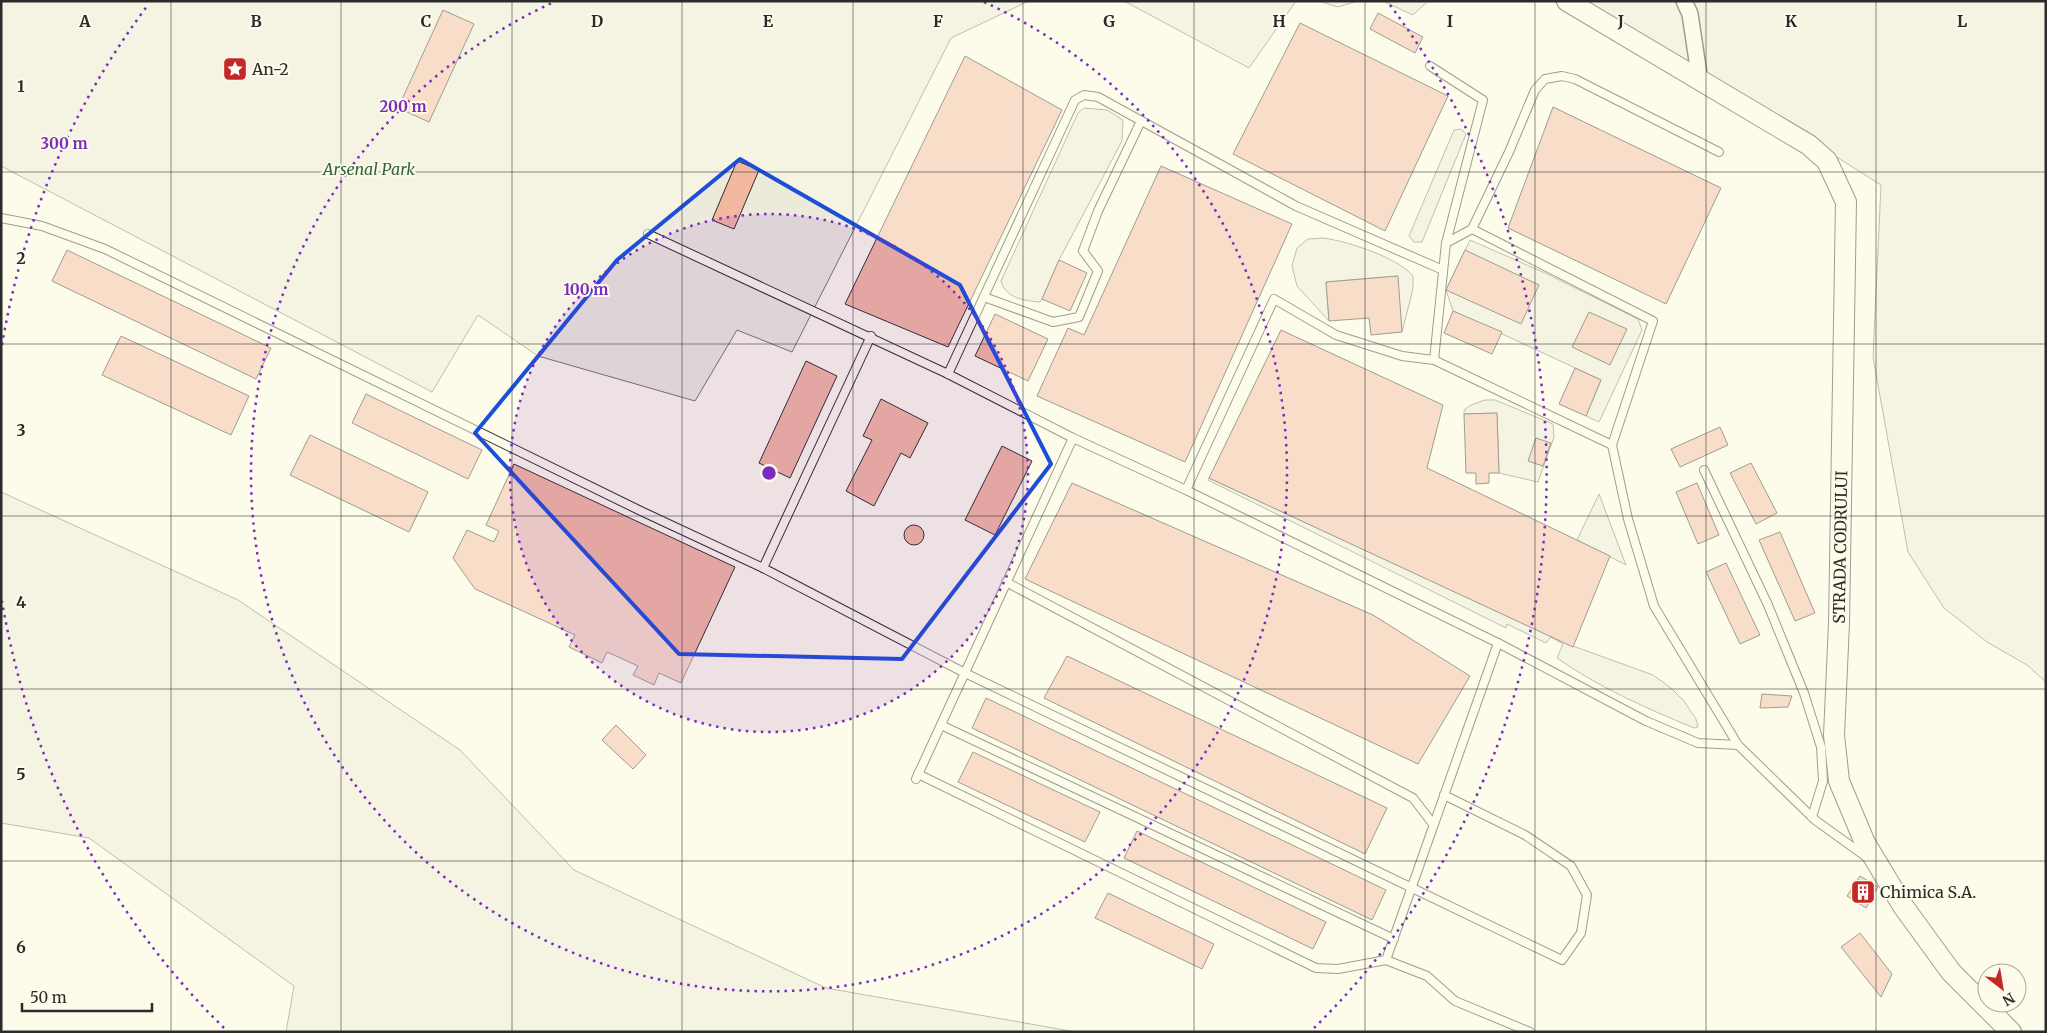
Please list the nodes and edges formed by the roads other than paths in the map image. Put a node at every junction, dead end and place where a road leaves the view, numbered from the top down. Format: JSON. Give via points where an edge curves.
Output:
{"nodes":[{"id":1,"x":1566,"y":1,"type":"edge"},
{"id":2,"x":1684,"y":1,"type":"edge"},
{"id":3,"x":1430,"y":66,"type":"dead end"},
{"id":4,"x":1700,"y":81,"type":"junction"},
{"id":5,"x":1141,"y":121,"type":"junction"},
{"id":6,"x":1719,"y":152,"type":"dead end"},
{"id":7,"x":1,"y":218,"type":"edge"},
{"id":8,"x":1472,"y":229,"type":"junction"},
{"id":9,"x":648,"y":234,"type":"dead end"},
{"id":10,"x":1446,"y":243,"type":"junction"},
{"id":11,"x":1443,"y":270,"type":"junction"},
{"id":12,"x":984,"y":297,"type":"junction"},
{"id":13,"x":872,"y":336,"type":"junction"},
{"id":14,"x":1434,"y":360,"type":"junction"},
{"id":15,"x":948,"y":374,"type":"junction"},
{"id":16,"x":1072,"y":438,"type":"junction"},
{"id":17,"x":1612,"y":445,"type":"junction"},
{"id":18,"x":1704,"y":470,"type":"dead end"},
{"id":19,"x":1186,"y":490,"type":"junction"},
{"id":20,"x":763,"y":568,"type":"junction"},
{"id":21,"x":1006,"y":582,"type":"junction"},
{"id":22,"x":1498,"y":643,"type":"junction"},
{"id":23,"x":965,"y":673,"type":"junction"},
{"id":24,"x":941,"y":724,"type":"junction"},
{"id":25,"x":1738,"y":745,"type":"junction"},
{"id":26,"x":1444,"y":795,"type":"junction"},
{"id":27,"x":1812,"y":817,"type":"junction"},
{"id":28,"x":1434,"y":824,"type":"junction"},
{"id":29,"x":1879,"y":866,"type":"junction"},
{"id":30,"x":1411,"y":888,"type":"junction"},
{"id":31,"x":1394,"y":939,"type":"junction"},
{"id":32,"x":1386,"y":960,"type":"junction"},
{"id":33,"x":1530,"y":1032,"type":"edge"},
{"id":34,"x":2011,"y":1032,"type":"edge"}],
"edges":[{"from":1,"to":4,"type":"street","name":"STRADA CODRULUI"},
{"from":2,"to":4,"type":"street","via":[[1690,14]]},
{"from":3,"to":10,"type":"lane","via":[[1483,100]]},
{"from":4,"to":29,"type":"street","name":"STRADA CODRULUI","via":[[1809,145],[1827,161],[1846,202],[1834,735],[1839,782],[1865,843]]},
{"from":5,"to":11,"type":"lane","via":[[1296,206]]},
{"from":5,"to":12,"type":"lane","via":[[1098,97],[1084,95],[1075,100]]},
{"from":5,"to":12,"type":"lane","via":[[1098,211],[1083,251],[1098,271],[1079,317],[1053,322]]},
{"from":6,"to":8,"type":"lane","via":[[1574,78],[1545,78],[1535,90]]},
{"from":7,"to":20,"type":"lane","via":[[42,226],[105,249]]},
{"from":8,"to":10,"type":"lane"},
{"from":8,"to":17,"type":"lane","via":[[1653,321]]},
{"from":9,"to":13,"type":"lane"},
{"from":10,"to":11,"type":"lane"},
{"from":11,"to":14,"type":"lane"},
{"from":12,"to":15,"type":"lane"},
{"from":13,"to":15,"type":"lane"},
{"from":13,"to":20,"type":"lane"},
{"from":14,"to":17,"type":"lane"},
{"from":14,"to":19,"type":"lane","via":[[1402,356],[1336,335],[1274,299]]},
{"from":15,"to":16,"type":"lane"},
{"from":16,"to":19,"type":"lane"},
{"from":16,"to":21,"type":"lane"},
{"from":17,"to":25,"type":"lane","via":[[1628,519],[1654,606]]},
{"from":18,"to":27,"type":"lane","via":[[1804,693],[1818,738],[1823,781]]},
{"from":19,"to":22,"type":"lane"},
{"from":20,"to":23,"type":"lane"},
{"from":21,"to":23,"type":"lane"},
{"from":21,"to":28,"type":"lane","via":[[1413,798]]},
{"from":22,"to":25,"type":"lane","via":[[1646,721],[1698,743]]},
{"from":22,"to":26,"type":"lane"},
{"from":23,"to":24,"type":"lane"},
{"from":23,"to":30,"type":"lane"},
{"from":24,"to":31,"type":"lane"},
{"from":24,"to":32,"type":"lane","via":[[917,777],[1316,968],[1338,969]]},
{"from":25,"to":27,"type":"lane"},
{"from":26,"to":28,"type":"lane"},
{"from":26,"to":30,"type":"lane","via":[[1525,835],[1571,866],[1587,895],[1581,933],[1562,960]]},
{"from":27,"to":29,"type":"lane"},
{"from":28,"to":30,"type":"lane"},
{"from":29,"to":34,"type":"street","name":"STRADA CODRULUI","via":[[1903,906],[1951,972]]},
{"from":30,"to":31,"type":"lane"},
{"from":31,"to":32,"type":"lane"},
{"from":32,"to":33,"type":"lane","via":[[1427,976],[1455,1001]]}]}
